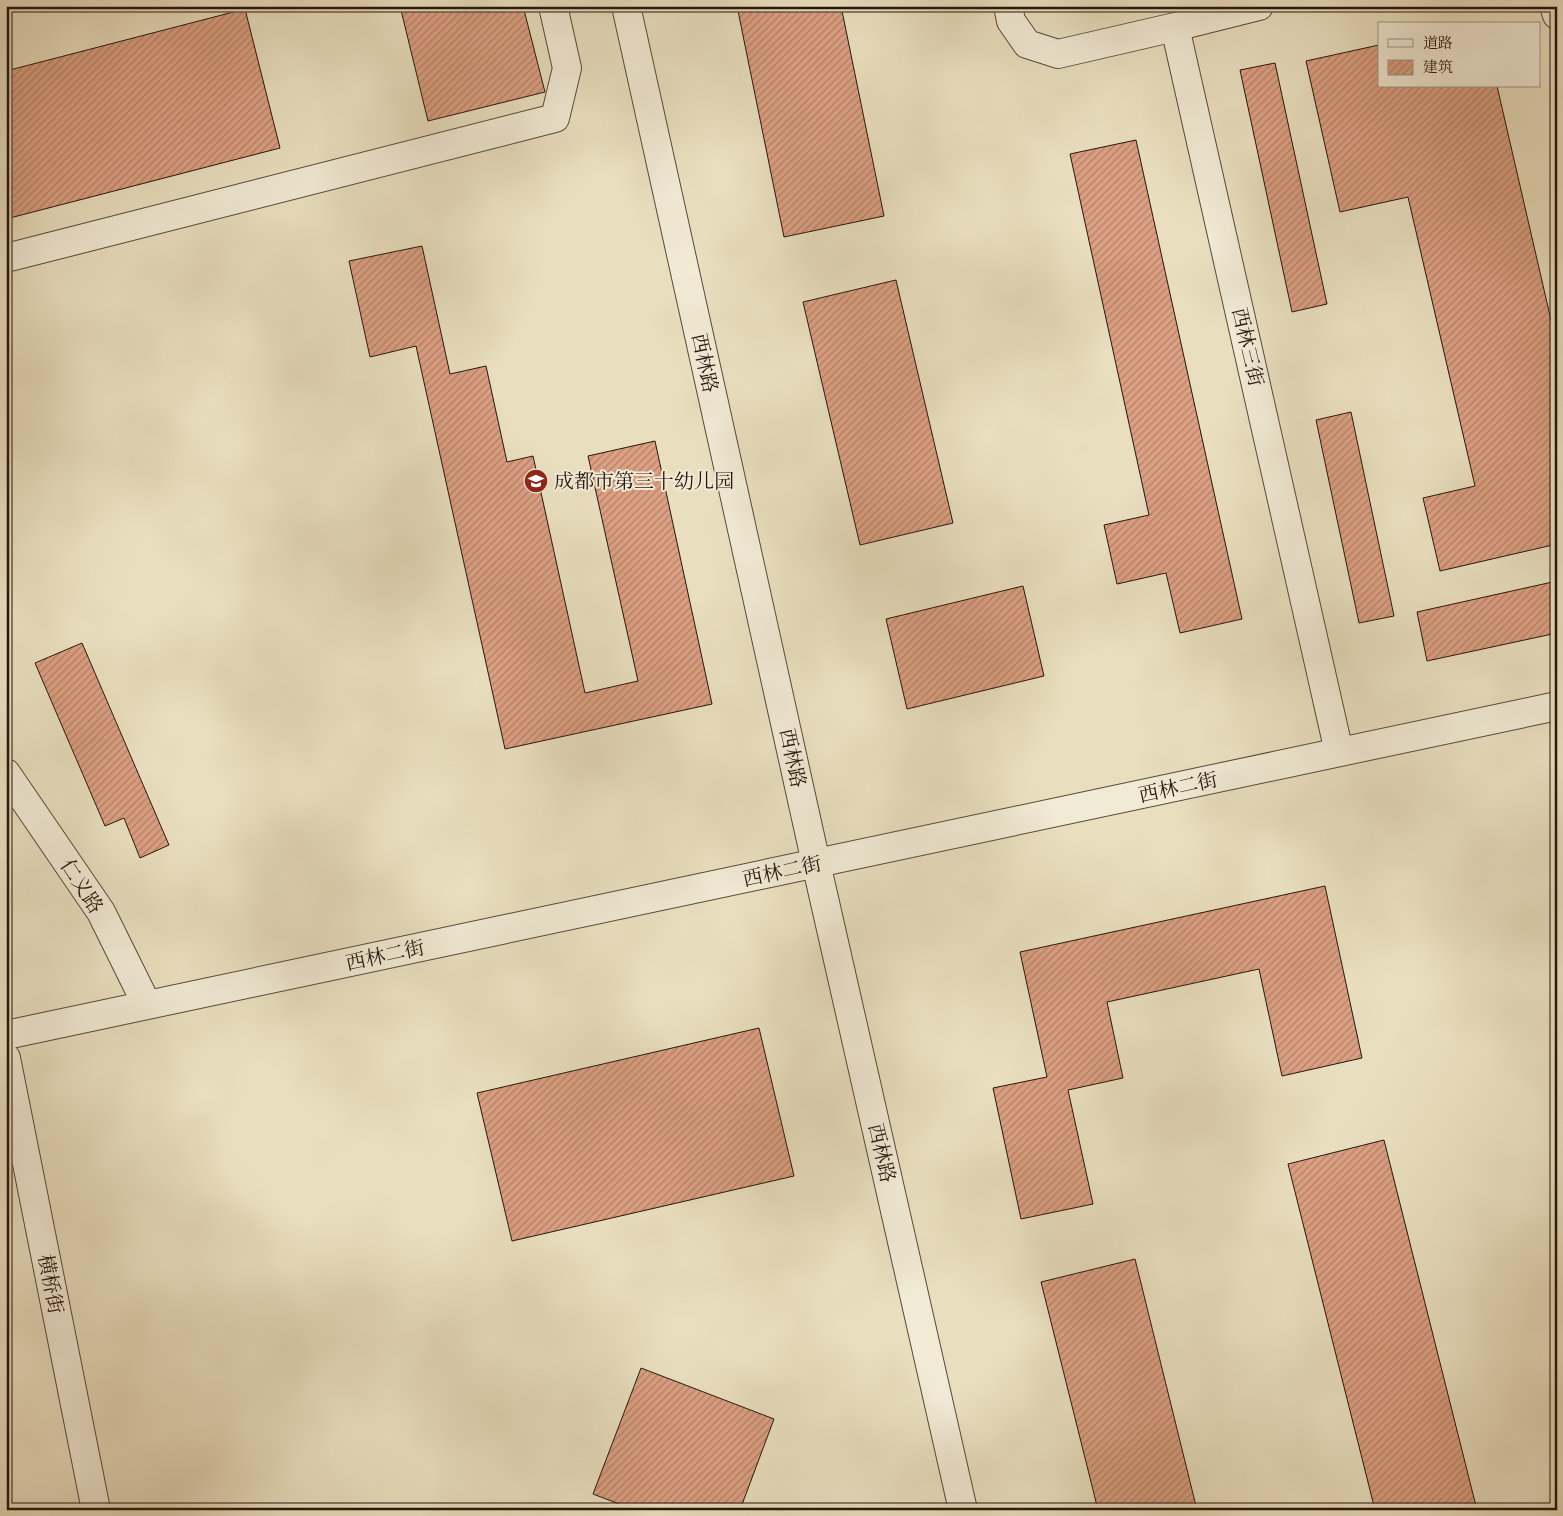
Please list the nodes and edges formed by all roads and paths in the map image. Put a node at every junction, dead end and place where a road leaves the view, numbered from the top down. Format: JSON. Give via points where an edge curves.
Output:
{"nodes":[{"id":1,"x":553,"y":6,"type":"edge"},
{"id":2,"x":626,"y":6,"type":"edge"},
{"id":3,"x":1008,"y":6,"type":"edge"},
{"id":4,"x":1259,"y":6,"type":"edge"},
{"id":5,"x":1554,"y":6,"type":"edge"},
{"id":6,"x":1557,"y":15,"type":"edge"},
{"id":7,"x":1175,"y":27,"type":"junction"},
{"id":8,"x":6,"y":258,"type":"edge"},
{"id":9,"x":1557,"y":706,"type":"edge"},
{"id":10,"x":1339,"y":752,"type":"junction"},
{"id":11,"x":6,"y":773,"type":"edge"},
{"id":12,"x":816,"y":863,"type":"junction"},
{"id":13,"x":147,"y":1005,"type":"junction"},
{"id":14,"x":6,"y":1035,"type":"edge"},
{"id":15,"x":6,"y":1058,"type":"edge"},
{"id":16,"x":96,"y":1510,"type":"edge"},
{"id":17,"x":963,"y":1510,"type":"edge"}],
"edges":[{"from":1,"to":8,"type":"street","via":[[567,68],[554,118]]},
{"from":2,"to":12,"type":"street","name":"西林路"},
{"from":3,"to":7,"type":"street","via":[[1011,22],[1027,44],[1058,54]]},
{"from":4,"to":7,"type":"street"},
{"from":5,"to":6,"type":"street"},
{"from":7,"to":10,"type":"street","name":"西林三街"},
{"from":9,"to":10,"type":"street","name":"西林二街"},
{"from":10,"to":12,"type":"street","name":"西林二街"},
{"from":11,"to":13,"type":"street","name":"仁义路","via":[[101,912]]},
{"from":12,"to":13,"type":"street","name":"西林二街"},
{"from":12,"to":17,"type":"street","name":"西林路"},
{"from":13,"to":14,"type":"street","name":"西林二街"},
{"from":15,"to":16,"type":"street","name":"横桥街"}]}
